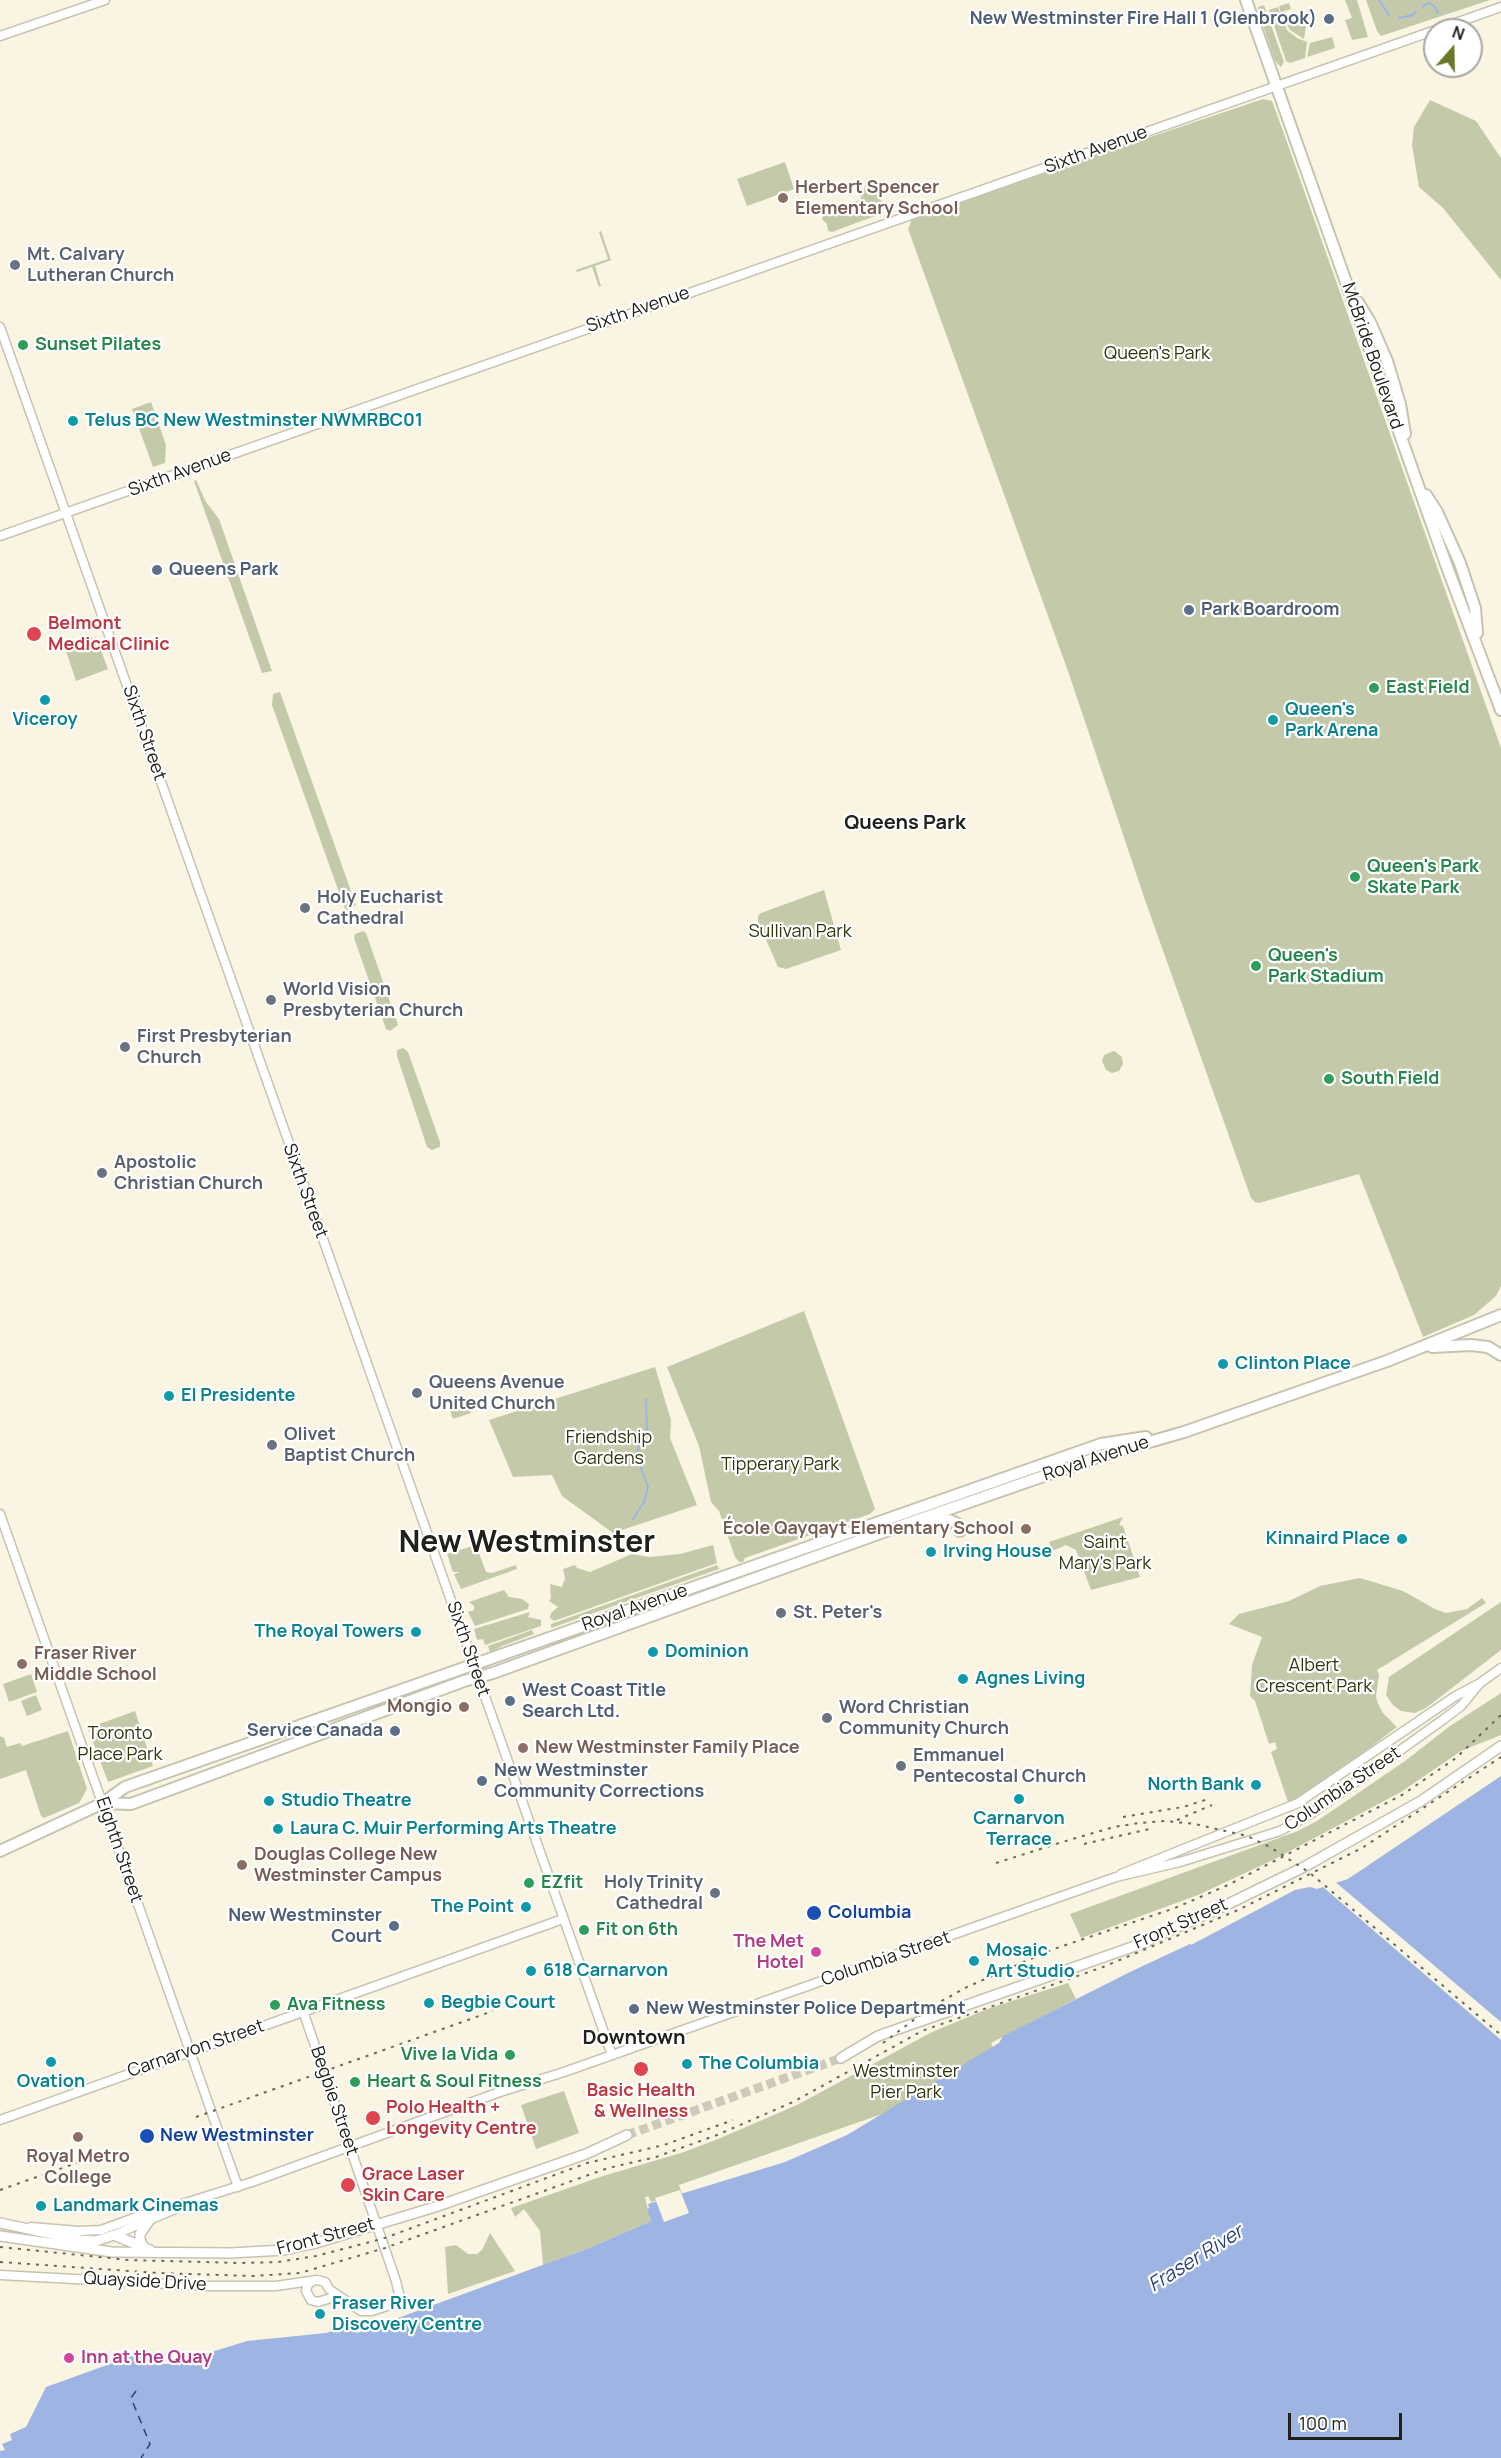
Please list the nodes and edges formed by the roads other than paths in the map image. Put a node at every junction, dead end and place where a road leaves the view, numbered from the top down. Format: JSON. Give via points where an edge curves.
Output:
{"nodes":[{"id":1,"x":105,"y":0,"type":"edge"},
{"id":2,"x":1246,"y":0,"type":"edge"},
{"id":3,"x":1501,"y":7,"type":"edge"},
{"id":4,"x":0,"y":36,"type":"edge"},
{"id":5,"x":1276,"y":87,"type":"junction"},
{"id":6,"x":0,"y":327,"type":"edge"},
{"id":7,"x":66,"y":513,"type":"junction"},
{"id":8,"x":0,"y":536,"type":"edge"},
{"id":9,"x":1501,"y":710,"type":"edge"},
{"id":10,"x":1501,"y":1315,"type":"edge"},
{"id":11,"x":1422,"y":1348,"type":"junction"},
{"id":12,"x":1501,"y":1355,"type":"edge"},
{"id":13,"x":1173,"y":1434,"type":"junction"},
{"id":14,"x":0,"y":1514,"type":"edge"},
{"id":15,"x":889,"y":1530,"type":"junction"},
{"id":16,"x":960,"y":1531,"type":"dead end"},
{"id":17,"x":473,"y":1665,"type":"junction"},
{"id":18,"x":1501,"y":1668,"type":"edge"},
{"id":19,"x":477,"y":1677,"type":"junction"},
{"id":20,"x":1480,"y":1683,"type":"junction"},
{"id":21,"x":1501,"y":1746,"type":"edge"},
{"id":22,"x":103,"y":1803,"type":"junction"},
{"id":23,"x":1260,"y":1819,"type":"junction"},
{"id":24,"x":1249,"y":1842,"type":"junction"},
{"id":25,"x":0,"y":1851,"type":"edge"},
{"id":26,"x":1116,"y":1877,"type":"junction"},
{"id":27,"x":563,"y":1919,"type":"junction"},
{"id":28,"x":303,"y":2011,"type":"junction"},
{"id":29,"x":190,"y":2052,"type":"junction"},
{"id":30,"x":612,"y":2055,"type":"junction"},
{"id":31,"x":841,"y":2058,"type":"tunnel mouth"},
{"id":32,"x":0,"y":2120,"type":"edge"},
{"id":33,"x":627,"y":2135,"type":"tunnel mouth"},
{"id":34,"x":350,"y":2147,"type":"junction"},
{"id":35,"x":238,"y":2187,"type":"junction"},
{"id":36,"x":179,"y":2205,"type":"junction"},
{"id":37,"x":151,"y":2218,"type":"junction"},
{"id":38,"x":0,"y":2223,"type":"edge"},
{"id":39,"x":377,"y":2224,"type":"junction"},
{"id":40,"x":24,"y":2227,"type":"junction"},
{"id":41,"x":114,"y":2235,"type":"junction"},
{"id":42,"x":0,"y":2236,"type":"edge"},
{"id":43,"x":65,"y":2238,"type":"junction"},
{"id":44,"x":46,"y":2241,"type":"junction"},
{"id":45,"x":144,"y":2248,"type":"junction"},
{"id":46,"x":164,"y":2253,"type":"junction"},
{"id":47,"x":0,"y":2275,"type":"edge"},
{"id":48,"x":314,"y":2280,"type":"junction"},
{"id":49,"x":290,"y":2285,"type":"junction"},
{"id":50,"x":329,"y":2289,"type":"junction"},
{"id":51,"x":306,"y":2290,"type":"junction"},
{"id":52,"x":342,"y":2298,"type":"junction"},
{"id":53,"x":325,"y":2299,"type":"junction"}],
"edges":[{"from":1,"to":4,"type":"street"},
{"from":2,"to":5,"type":"main road","name":"McBride Boulevard"},
{"from":3,"to":5,"type":"street","name":"Sixth Avenue"},
{"from":5,"to":7,"type":"street","name":"Sixth Avenue"},
{"from":5,"to":9,"type":"main road","name":"McBride Boulevard","via":[[1417,482],[1437,512],[1460,563],[1475,608],[1478,646]]},
{"from":6,"to":7,"type":"street","name":"Sixth Street"},
{"from":7,"to":8,"type":"street","name":"Sixth Avenue"},
{"from":7,"to":17,"type":"street","name":"Sixth Street"},
{"from":10,"to":11,"type":"main road","name":"Royal Avenue"},
{"from":11,"to":12,"type":"main road","via":[[1471,1345],[1488,1347]]},
{"from":11,"to":13,"type":"main road","name":"Royal Avenue"},
{"from":13,"to":15,"type":"main road","name":"Royal Avenue"},
{"from":13,"to":17,"type":"main road","name":"Royal Avenue","via":[[1101,1444]]},
{"from":14,"to":22,"type":"street","name":"Eighth Street"},
{"from":15,"to":16,"type":"main road","via":[[903,1531],[949,1520]]},
{"from":15,"to":19,"type":"main road","name":"Royal Avenue"},
{"from":17,"to":19,"type":"street","name":"Sixth Street"},
{"from":17,"to":22,"type":"main road","name":"Royal Avenue","via":[[125,1787]]},
{"from":18,"to":20,"type":"street","name":"Columbia Street"},
{"from":19,"to":22,"type":"main road","name":"Royal Avenue","via":[[131,1804]]},
{"from":19,"to":27,"type":"street","name":"Sixth Street"},
{"from":20,"to":23,"type":"street","name":"Columbia Street","via":[[1307,1798]]},
{"from":20,"to":24,"type":"street","name":"Columbia Street","via":[[1461,1706],[1315,1811],[1289,1827]]},
{"from":21,"to":31,"type":"main road","name":"Front Street","via":[[1421,1801],[1304,1867],[1222,1906],[1138,1945],[878,2036]]},
{"from":22,"to":25,"type":"main road","name":"Royal Avenue"},
{"from":22,"to":29,"type":"street","name":"Eighth Street"},
{"from":23,"to":24,"type":"street","via":[[1264,1831]]},
{"from":23,"to":26,"type":"street","name":"Columbia Street"},
{"from":24,"to":26,"type":"street","name":"Columbia Street"},
{"from":26,"to":30,"type":"street","name":"Columbia Street"},
{"from":27,"to":28,"type":"street","name":"Carnarvon Street"},
{"from":27,"to":30,"type":"street","name":"Sixth Street"},
{"from":28,"to":29,"type":"street","name":"Carnarvon Street"},
{"from":28,"to":34,"type":"street","name":"Begbie Street"},
{"from":29,"to":32,"type":"street","name":"Carnarvon Street"},
{"from":29,"to":35,"type":"street","name":"Eighth Street"},
{"from":30,"to":34,"type":"street","name":"Columbia Street"},
{"from":33,"to":39,"type":"main road","name":"Front Street","via":[[586,2154]]},
{"from":34,"to":35,"type":"street","name":"Columbia Street"},
{"from":34,"to":39,"type":"street","name":"Begbie Street"},
{"from":35,"to":36,"type":"street","name":"Columbia Street"},
{"from":36,"to":37,"type":"street","name":"Columbia Street"},
{"from":36,"to":40,"type":"street","name":"Columbia Street","via":[[100,2230]]},
{"from":37,"to":41,"type":"street","name":"Columbia Street"},
{"from":37,"to":45,"type":"main road","via":[[140,2234]]},
{"from":38,"to":40,"type":"main road","name":"Columbia Street"},
{"from":39,"to":46,"type":"main road","name":"Front Street","via":[[284,2250]]},
{"from":39,"to":52,"type":"street","via":[[398,2299],[393,2305],[369,2312]]},
{"from":40,"to":43,"type":"main road","name":"Columbia Street"},
{"from":41,"to":43,"type":"main road","name":"Columbia Street","via":[[96,2241]]},
{"from":41,"to":45,"type":"main road"},
{"from":42,"to":44,"type":"main road"},
{"from":43,"to":44,"type":"main road"},
{"from":44,"to":46,"type":"main road","name":"Front Street","via":[[112,2252]]},
{"from":45,"to":46,"type":"main road"},
{"from":47,"to":49,"type":"street","name":"Quayside Drive","via":[[204,2286]]},
{"from":48,"to":49,"type":"street","name":"Quayside Drive"},
{"from":48,"to":50,"type":"street","via":[[322,2281]]},
{"from":48,"to":51,"type":"street"},
{"from":49,"to":51,"type":"street","name":"Quayside Drive"},
{"from":50,"to":52,"type":"street"},
{"from":50,"to":53,"type":"street"},
{"from":51,"to":53,"type":"street","via":[[315,2302]]},
{"from":52,"to":53,"type":"street"}]}
